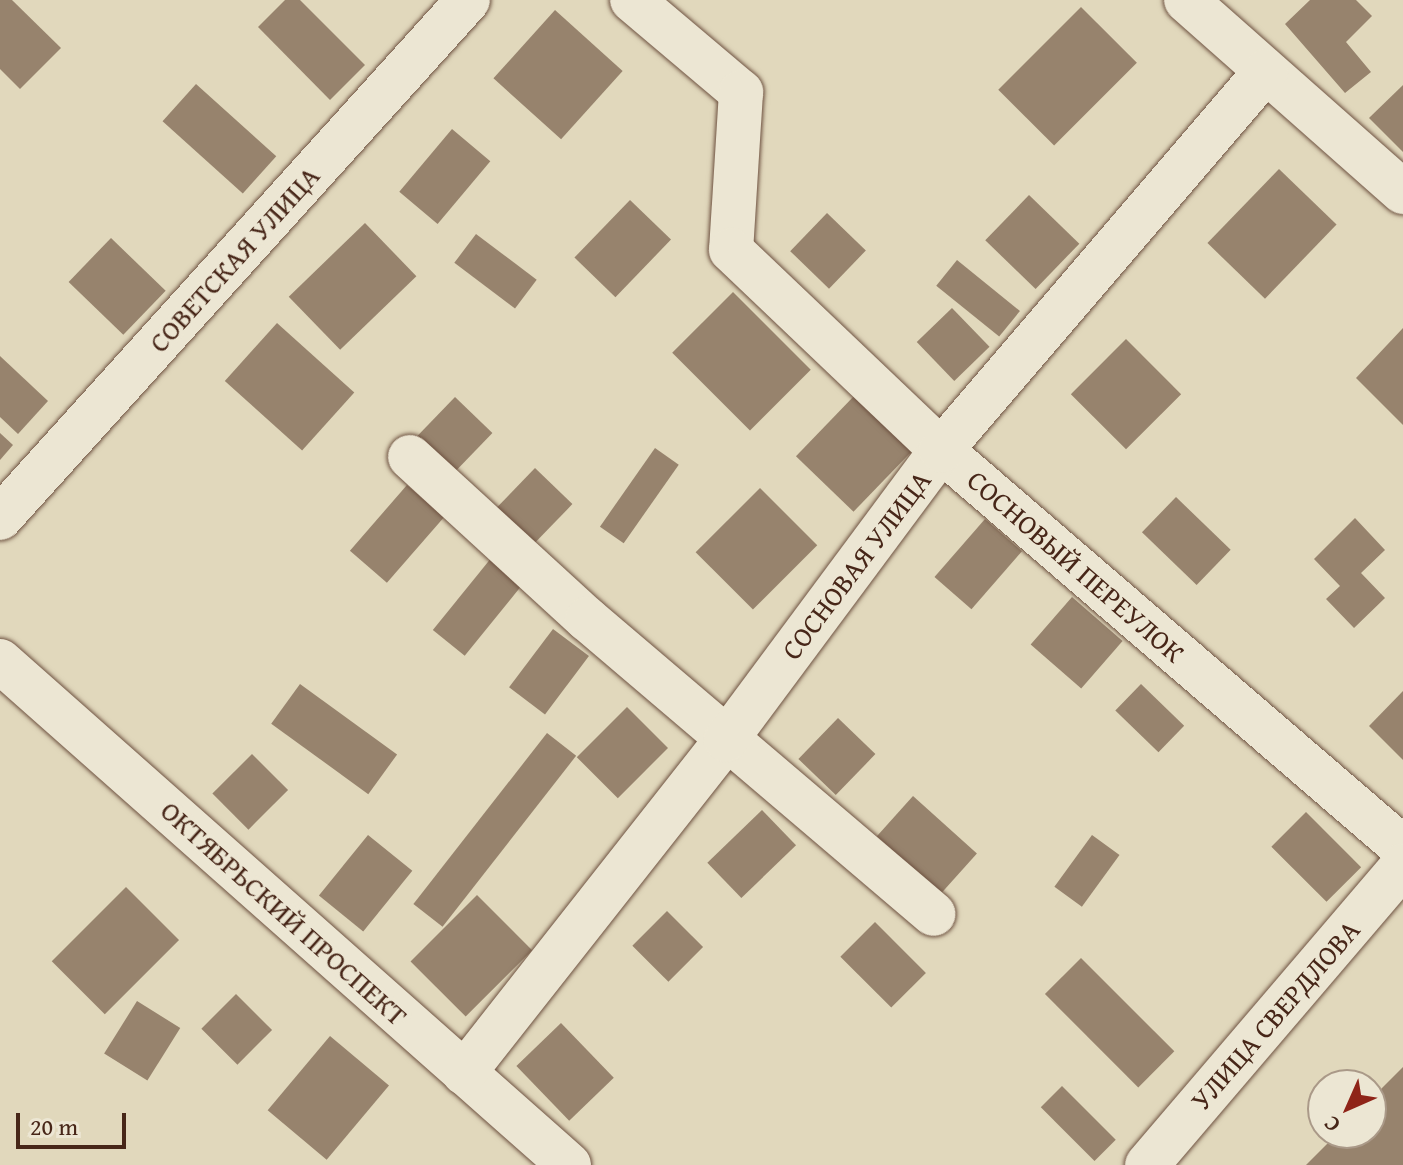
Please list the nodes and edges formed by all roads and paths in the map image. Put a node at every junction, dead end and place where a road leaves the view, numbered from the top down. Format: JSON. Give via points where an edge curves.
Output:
{"nodes":[{"id":1,"x":468,"y":0,"type":"edge"},
{"id":2,"x":632,"y":0,"type":"edge"},
{"id":3,"x":1186,"y":0,"type":"edge"},
{"id":4,"x":1266,"y":71,"type":"junction"},
{"id":5,"x":1403,"y":192,"type":"edge"},
{"id":6,"x":941,"y":450,"type":"junction"},
{"id":7,"x":410,"y":457,"type":"dead end"},
{"id":8,"x":0,"y":518,"type":"edge"},
{"id":9,"x":0,"y":661,"type":"edge"},
{"id":10,"x":726,"y":740,"type":"junction"},
{"id":11,"x":1403,"y":848,"type":"edge"},
{"id":12,"x":1403,"y":865,"type":"edge"},
{"id":13,"x":934,"y":914,"type":"dead end"},
{"id":14,"x":464,"y":1073,"type":"junction"},
{"id":15,"x":569,"y":1165,"type":"edge"},
{"id":16,"x":1147,"y":1165,"type":"edge"}],
"edges":[{"from":1,"to":8,"type":"street","name":"СОВЕТСКАЯ УЛИЦА"},
{"from":2,"to":6,"type":"street","name":"СОСНОВЫЙ ПЕРЕУЛОК","via":[[741,92],[731,250]]},
{"from":3,"to":4,"type":"street"},
{"from":4,"to":5,"type":"street"},
{"from":4,"to":6,"type":"street","name":"СОСНОВАЯ УЛИЦА"},
{"from":6,"to":10,"type":"street","name":"СОСНОВАЯ УЛИЦА"},
{"from":6,"to":11,"type":"street","name":"СОСНОВЫЙ ПЕРЕУЛОК"},
{"from":7,"to":10,"type":"street"},
{"from":9,"to":14,"type":"street","name":"ОКТЯБРЬСКИЙ ПРОСПЕКТ"},
{"from":10,"to":13,"type":"street"},
{"from":10,"to":14,"type":"street","name":"СОСНОВАЯ УЛИЦА"},
{"from":12,"to":16,"type":"street","name":"УЛИЦА СВЕРДЛОВА"},
{"from":14,"to":15,"type":"street","name":"ОКТЯБРЬСКИЙ ПРОСПЕКТ"}]}
